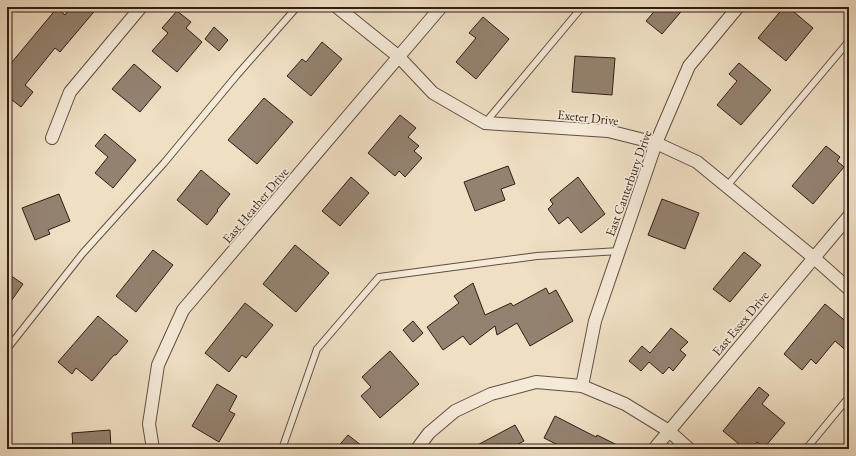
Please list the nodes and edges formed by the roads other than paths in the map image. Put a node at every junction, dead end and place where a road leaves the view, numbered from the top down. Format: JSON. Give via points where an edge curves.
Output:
{"nodes":[{"id":1,"x":141,"y":7,"type":"edge"},
{"id":2,"x":297,"y":7,"type":"edge"},
{"id":3,"x":337,"y":7,"type":"edge"},
{"id":4,"x":441,"y":7,"type":"edge"},
{"id":5,"x":582,"y":7,"type":"edge"},
{"id":6,"x":738,"y":7,"type":"edge"},
{"id":7,"x":849,"y":41,"type":"edge"},
{"id":8,"x":399,"y":57,"type":"junction"},
{"id":9,"x":485,"y":123,"type":"junction"},
{"id":10,"x":52,"y":138,"type":"dead end"},
{"id":11,"x":656,"y":142,"type":"junction"},
{"id":12,"x":727,"y":186,"type":"junction"},
{"id":13,"x":849,"y":216,"type":"edge"},
{"id":14,"x":619,"y":250,"type":"junction"},
{"id":15,"x":813,"y":257,"type":"junction"},
{"id":16,"x":849,"y":289,"type":"edge"},
{"id":17,"x":7,"y":349,"type":"edge"},
{"id":18,"x":582,"y":386,"type":"junction"},
{"id":19,"x":849,"y":397,"type":"edge"},
{"id":20,"x":669,"y":431,"type":"junction"},
{"id":21,"x":153,"y":449,"type":"edge"},
{"id":22,"x":282,"y":449,"type":"edge"},
{"id":23,"x":417,"y":449,"type":"edge"},
{"id":24,"x":654,"y":449,"type":"edge"},
{"id":25,"x":689,"y":449,"type":"edge"},
{"id":26,"x":806,"y":449,"type":"edge"}],
"edges":[{"from":1,"to":10,"type":"street","via":[[70,92]]},
{"from":2,"to":17,"type":"lane","via":[[84,254]]},
{"from":3,"to":8,"type":"street","name":"Exeter Drive"},
{"from":4,"to":8,"type":"street","name":"East Heather Drive"},
{"from":5,"to":9,"type":"lane"},
{"from":6,"to":11,"type":"street","name":"East Canterbury Drive","via":[[689,66]]},
{"from":7,"to":12,"type":"lane"},
{"from":8,"to":9,"type":"street","name":"Exeter Drive","via":[[433,93]]},
{"from":8,"to":21,"type":"street","name":"East Heather Drive","via":[[183,310],[158,365],[150,424]]},
{"from":9,"to":11,"type":"street","name":"Exeter Drive","via":[[608,131]]},
{"from":11,"to":12,"type":"street","name":"Exeter Drive","via":[[697,162]]},
{"from":11,"to":14,"type":"street","name":"East Canterbury Drive"},
{"from":12,"to":15,"type":"street","name":"Exeter Drive"},
{"from":13,"to":15,"type":"street","name":"East Essex Drive"},
{"from":14,"to":18,"type":"street","name":"East Canterbury Drive","via":[[595,321]]},
{"from":14,"to":22,"type":"lane","via":[[537,256],[379,277],[316,349]]},
{"from":15,"to":16,"type":"street","name":"Exeter Drive"},
{"from":15,"to":20,"type":"street","name":"East Essex Drive"},
{"from":18,"to":20,"type":"street","via":[[625,404]]},
{"from":18,"to":23,"type":"street","via":[[536,382],[492,394],[454,411],[429,433]]},
{"from":19,"to":26,"type":"lane"},
{"from":20,"to":24,"type":"street","name":"East Essex Drive"},
{"from":20,"to":25,"type":"street"}]}
